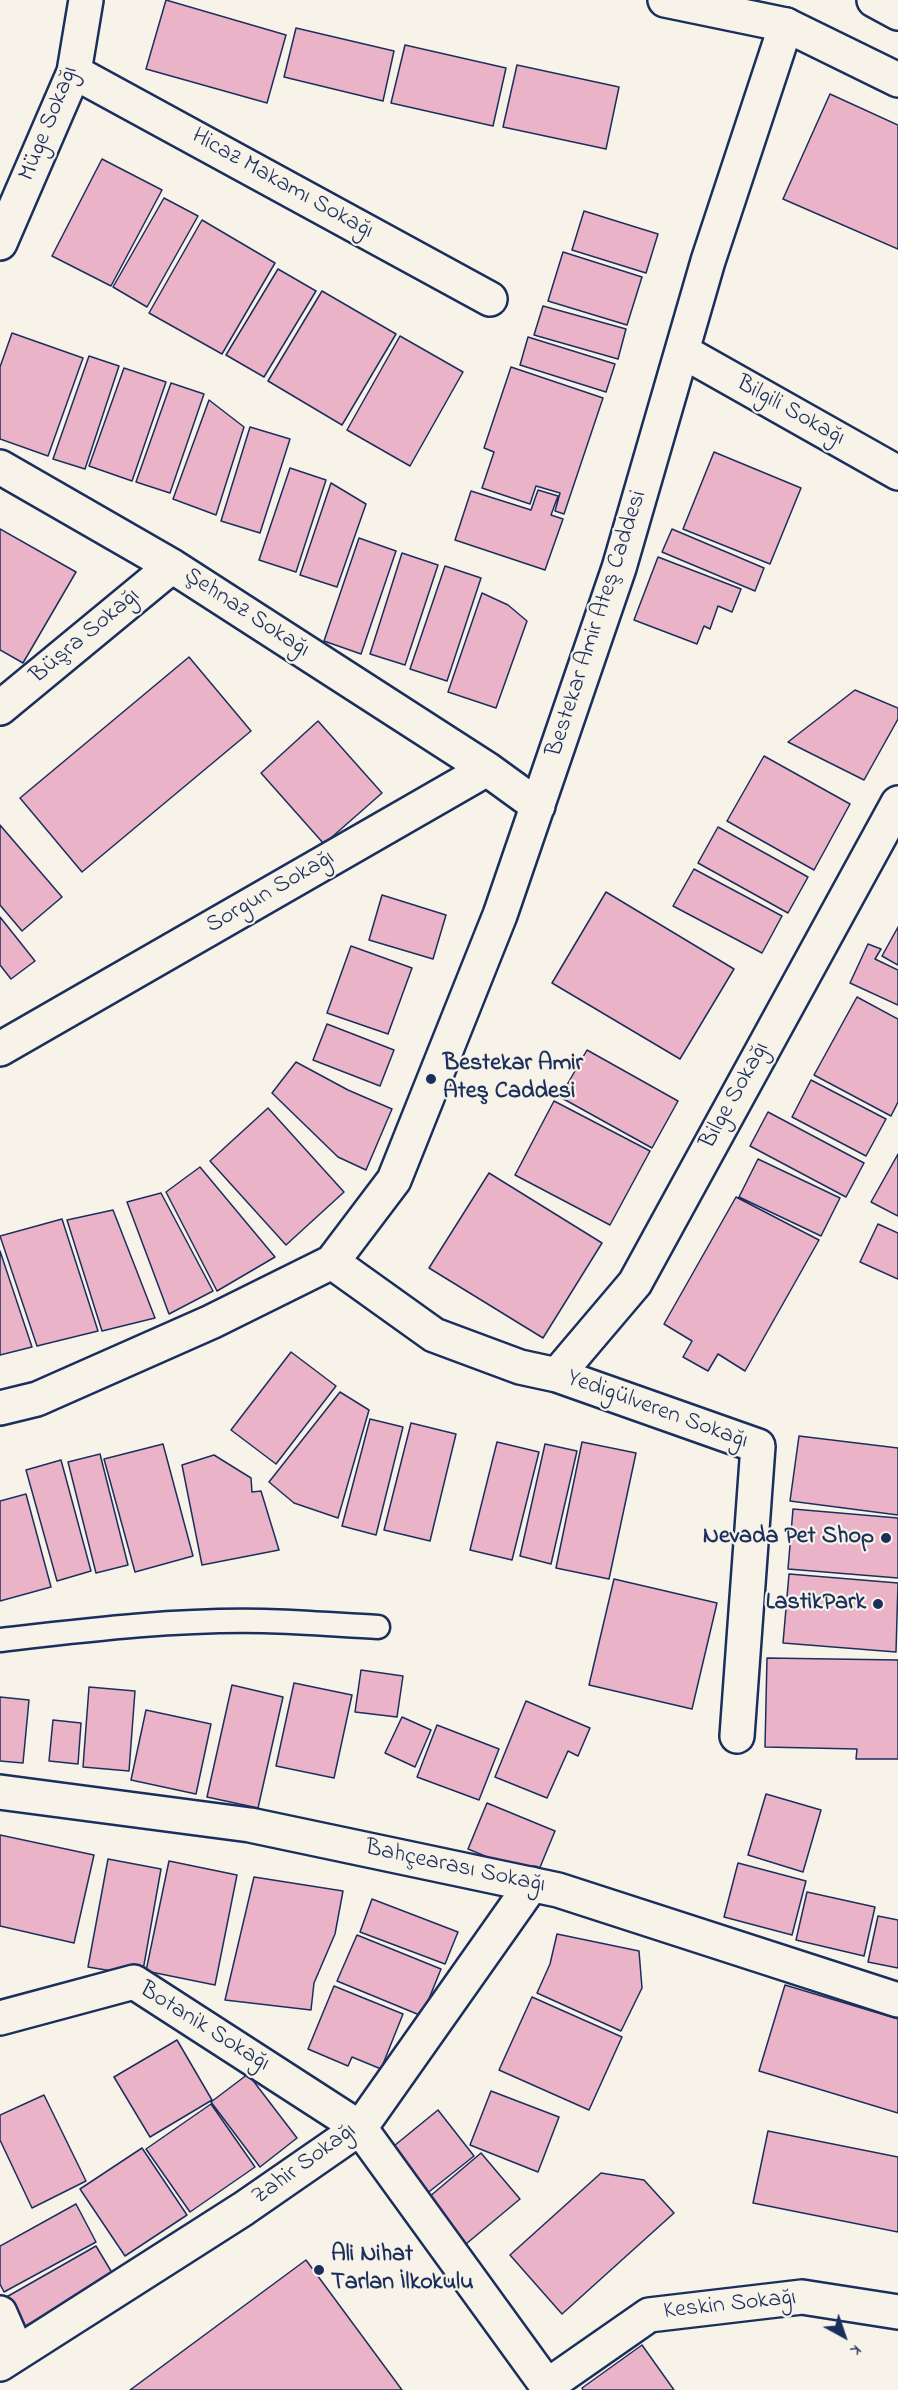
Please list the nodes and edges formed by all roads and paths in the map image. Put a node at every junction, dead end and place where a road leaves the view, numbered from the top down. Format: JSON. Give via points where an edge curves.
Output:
{"nodes":[{"id":1,"x":86,"y":0,"type":"edge"},
{"id":2,"x":665,"y":0,"type":"edge"},
{"id":3,"x":874,"y":0,"type":"edge"},
{"id":4,"x":789,"y":13,"type":"edge"},
{"id":5,"x":898,"y":13,"type":"edge"},
{"id":6,"x":74,"y":72,"type":"junction"},
{"id":7,"x":898,"y":80,"type":"edge"},
{"id":8,"x":4,"y":225,"type":"edge"},
{"id":9,"x":490,"y":299,"type":"dead end"},
{"id":10,"x":682,"y":351,"type":"junction"},
{"id":11,"x":0,"y":466,"type":"edge"},
{"id":12,"x":898,"y":472,"type":"edge"},
{"id":13,"x":172,"y":566,"type":"junction"},
{"id":14,"x":0,"y":708,"type":"edge"},
{"id":15,"x":487,"y":769,"type":"junction"},
{"id":16,"x":898,"y":803,"type":"edge"},
{"id":17,"x":538,"y":806,"type":"junction"},
{"id":18,"x":0,"y":1049,"type":"edge"},
{"id":19,"x":332,"y":1263,"type":"junction"},
{"id":20,"x":557,"y":1375,"type":"junction"},
{"id":21,"x":0,"y":1408,"type":"edge"},
{"id":22,"x":378,"y":1627,"type":"dead end"},
{"id":23,"x":0,"y":1640,"type":"edge"},
{"id":24,"x":737,"y":1736,"type":"dead end"},
{"id":25,"x":0,"y":1792,"type":"edge"},
{"id":26,"x":532,"y":1884,"type":"junction"},
{"id":27,"x":898,"y":2000,"type":"edge"},
{"id":28,"x":0,"y":2018,"type":"edge"},
{"id":29,"x":360,"y":2128,"type":"junction"},
{"id":30,"x":898,"y":2312,"type":"edge"},
{"id":31,"x":0,"y":2313,"type":"edge"},
{"id":32,"x":9,"y":2358,"type":"edge"},
{"id":33,"x":549,"y":2388,"type":"edge"}],
"edges":[{"from":1,"to":6,"type":"street","name":"Müge Sokağı"},
{"from":2,"to":4,"type":"street"},
{"from":3,"to":5,"type":"street"},
{"from":4,"to":7,"type":"street"},
{"from":4,"to":10,"type":"street","name":"Bestekar Amir Ateş Caddesi"},
{"from":6,"to":8,"type":"street","name":"Müge Sokağı"},
{"from":6,"to":9,"type":"street","name":"Hicaz Makamı Sokağı"},
{"from":10,"to":12,"type":"street","name":"Bilgili Sokağı"},
{"from":10,"to":17,"type":"street","name":"Bestekar Amir Ateş Caddesi","via":[[619,568]]},
{"from":11,"to":13,"type":"street","name":"Şehnaz Sokağı"},
{"from":13,"to":14,"type":"street","name":"Büşra Sokağı"},
{"from":13,"to":15,"type":"street","name":"Şehnaz Sokağı"},
{"from":15,"to":17,"type":"street"},
{"from":15,"to":18,"type":"street","name":"Sorgun Sokağı"},
{"from":16,"to":20,"type":"street","name":"Bilge Sokağı","via":[[635,1283]]},
{"from":17,"to":19,"type":"street","name":"Bestekar Amir Ateş Caddesi","via":[[500,915],[394,1180]]},
{"from":19,"to":20,"type":"street","name":"Yedigülveren Sokağı","via":[[434,1335]]},
{"from":19,"to":21,"type":"street","name":"Bestekar Amir Ateş Caddesi","via":[[37,1399]]},
{"from":20,"to":24,"type":"street","name":"Yedigülveren Sokağı","via":[[758,1446]]},
{"from":22,"to":23,"type":"lane","via":[[262,1621],[192,1623]]},
{"from":25,"to":26,"type":"street","name":"Bahçearası Sokağı","via":[[250,1825]]},
{"from":26,"to":27,"type":"street","name":"Bahçearası Sokağı"},
{"from":26,"to":29,"type":"street","name":"Zahir Sokağı"},
{"from":28,"to":29,"type":"street","name":"Botanik Sokağı","via":[[134,1982]]},
{"from":29,"to":32,"type":"street","name":"Zahir Sokağı","via":[[243,2209]]},
{"from":29,"to":33,"type":"street"},
{"from":30,"to":33,"type":"street","name":"Keskin Sokağı","via":[[802,2297],[649,2315]]},
{"from":31,"to":32,"type":"street"}]}
